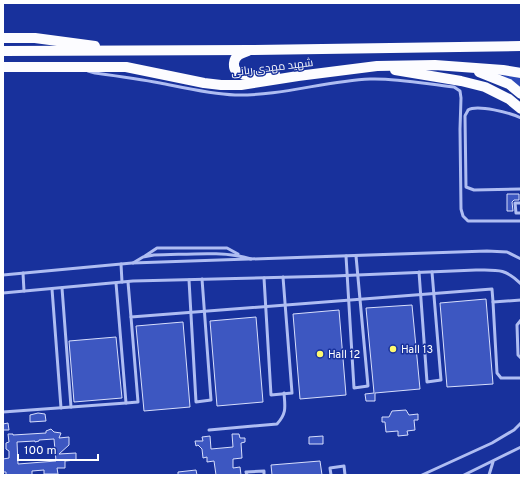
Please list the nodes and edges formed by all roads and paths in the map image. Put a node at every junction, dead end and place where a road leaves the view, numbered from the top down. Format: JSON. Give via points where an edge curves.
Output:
{"nodes":[{"id":1,"x":3,"y":38,"type":"edge"},
{"id":2,"x":521,"y":46,"type":"edge"},
{"id":3,"x":121,"y":50,"type":"junction"},
{"id":4,"x":250,"y":50,"type":"junction"},
{"id":5,"x":3,"y":51,"type":"edge"},
{"id":6,"x":74,"y":66,"type":"junction"},
{"id":7,"x":378,"y":66,"type":"junction"},
{"id":8,"x":3,"y":67,"type":"edge"},
{"id":9,"x":472,"y":69,"type":"junction"},
{"id":10,"x":521,"y":73,"type":"edge"},
{"id":11,"x":298,"y":76,"type":"junction"},
{"id":12,"x":521,"y":94,"type":"edge"},
{"id":13,"x":521,"y":109,"type":"edge"},
{"id":14,"x":521,"y":118,"type":"edge"},
{"id":15,"x":521,"y":188,"type":"edge"},
{"id":16,"x":521,"y":202,"type":"edge"},
{"id":17,"x":521,"y":213,"type":"edge"},
{"id":18,"x":521,"y":221,"type":"edge"},
{"id":19,"x":239,"y":255,"type":"junction"},
{"id":20,"x":346,"y":256,"type":"junction"},
{"id":21,"x":356,"y":256,"type":"junction"},
{"id":22,"x":143,"y":257,"type":"junction"},
{"id":23,"x":521,"y":259,"type":"edge"},
{"id":24,"x":255,"y":260,"type":"junction"},
{"id":25,"x":121,"y":264,"type":"junction"},
{"id":26,"x":132,"y":264,"type":"junction"},
{"id":27,"x":419,"y":272,"type":"junction"},
{"id":28,"x":432,"y":272,"type":"junction"},
{"id":29,"x":23,"y":273,"type":"junction"},
{"id":30,"x":3,"y":275,"type":"edge"},
{"id":31,"x":358,"y":275,"type":"junction"},
{"id":32,"x":347,"y":276,"type":"junction"},
{"id":33,"x":283,"y":277,"type":"junction"},
{"id":34,"x":264,"y":278,"type":"junction"},
{"id":35,"x":202,"y":279,"type":"junction"},
{"id":36,"x":189,"y":280,"type":"junction"},
{"id":37,"x":122,"y":282,"type":"junction"},
{"id":38,"x":128,"y":282,"type":"junction"},
{"id":39,"x":116,"y":283,"type":"junction"},
{"id":40,"x":521,"y":284,"type":"edge"},
{"id":41,"x":62,"y":288,"type":"junction"},
{"id":42,"x":52,"y":289,"type":"junction"},
{"id":43,"x":24,"y":291,"type":"junction"},
{"id":44,"x":3,"y":293,"type":"edge"},
{"id":45,"x":421,"y":294,"type":"junction"},
{"id":46,"x":434,"y":294,"type":"junction"},
{"id":47,"x":360,"y":299,"type":"junction"},
{"id":48,"x":348,"y":300,"type":"junction"},
{"id":49,"x":521,"y":300,"type":"edge"},
{"id":50,"x":493,"y":302,"type":"junction"},
{"id":51,"x":286,"y":305,"type":"junction"},
{"id":52,"x":266,"y":307,"type":"junction"},
{"id":53,"x":205,"y":311,"type":"junction"},
{"id":54,"x":191,"y":312,"type":"junction"},
{"id":55,"x":131,"y":317,"type":"junction"},
{"id":56,"x":521,"y":320,"type":"edge"},
{"id":57,"x":521,"y":358,"type":"edge"},
{"id":58,"x":521,"y":378,"type":"edge"},
{"id":59,"x":284,"y":393,"type":"junction"},
{"id":60,"x":126,"y":403,"type":"junction"},
{"id":61,"x":71,"y":407,"type":"junction"},
{"id":62,"x":61,"y":408,"type":"junction"},
{"id":63,"x":3,"y":412,"type":"edge"},
{"id":64,"x":521,"y":423,"type":"edge"},
{"id":65,"x":210,"y":430,"type":"dead end"},
{"id":66,"x":521,"y":447,"type":"edge"},
{"id":67,"x":492,"y":462,"type":"junction"},
{"id":68,"x":247,"y":475,"type":"edge"},
{"id":69,"x":264,"y":475,"type":"edge"},
{"id":70,"x":331,"y":475,"type":"edge"},
{"id":71,"x":345,"y":475,"type":"edge"},
{"id":72,"x":422,"y":475,"type":"edge"},
{"id":73,"x":464,"y":475,"type":"edge"},
{"id":74,"x":488,"y":475,"type":"edge"}],
"edges":[{"from":1,"to":3,"type":"highway","via":[[36,38]]},
{"from":2,"to":4,"type":"highway","name":"شهید مهدی ربانی"},
{"from":3,"to":4,"type":"highway","name":"شهید مهدی ربانی"},
{"from":3,"to":5,"type":"highway","name":"شهید مهدی ربانی"},
{"from":4,"to":11,"type":"highway","via":[[236,57],[235,68],[240,73]]},
{"from":6,"to":8,"type":"highway","name":"شهید مهدی ربانی"},
{"from":6,"to":11,"type":"highway","name":"شهید مهدی ربانی","via":[[126,67],[222,85],[241,85]]},
{"from":6,"to":18,"type":"lane","via":[[95,73],[236,95],[278,92],[370,79],[398,79],[454,87],[460,91],[461,98],[460,180],[463,216],[468,221]]},
{"from":7,"to":9,"type":"highway","name":"شهید مهدی ربانی","via":[[435,65]]},
{"from":7,"to":11,"type":"highway","name":"شهید مهدی ربانی"},
{"from":7,"to":13,"type":"highway","via":[[485,87],[510,99]]},
{"from":9,"to":10,"type":"highway","name":"شهید مهدی ربانی"},
{"from":9,"to":12,"type":"highway","via":[[509,84]]},
{"from":14,"to":15,"type":"lane","via":[[475,108],[468,110],[465,116],[466,187],[474,190]]},
{"from":16,"to":17,"type":"lane","via":[[515,203],[516,213]]},
{"from":19,"to":22,"type":"lane"},
{"from":19,"to":22,"type":"lane","via":[[227,248],[157,248]]},
{"from":19,"to":24,"type":"lane"},
{"from":20,"to":21,"type":"lane"},
{"from":20,"to":24,"type":"lane"},
{"from":20,"to":32,"type":"lane"},
{"from":21,"to":23,"type":"lane","via":[[487,251],[506,252]]},
{"from":21,"to":31,"type":"lane"},
{"from":22,"to":26,"type":"lane"},
{"from":24,"to":26,"type":"lane"},
{"from":25,"to":26,"type":"lane"},
{"from":25,"to":29,"type":"lane"},
{"from":25,"to":37,"type":"lane"},
{"from":27,"to":28,"type":"lane"},
{"from":27,"to":31,"type":"lane"},
{"from":27,"to":45,"type":"lane"},
{"from":28,"to":40,"type":"lane","via":[[499,270],[509,273]]},
{"from":28,"to":46,"type":"lane"},
{"from":29,"to":30,"type":"lane"},
{"from":29,"to":43,"type":"lane"},
{"from":31,"to":32,"type":"lane"},
{"from":31,"to":47,"type":"lane"},
{"from":32,"to":33,"type":"lane"},
{"from":32,"to":48,"type":"lane"},
{"from":33,"to":34,"type":"lane"},
{"from":33,"to":51,"type":"lane"},
{"from":34,"to":35,"type":"lane"},
{"from":34,"to":52,"type":"lane"},
{"from":35,"to":36,"type":"lane"},
{"from":35,"to":53,"type":"lane"},
{"from":36,"to":38,"type":"lane"},
{"from":36,"to":54,"type":"lane"},
{"from":37,"to":38,"type":"lane"},
{"from":37,"to":39,"type":"lane"},
{"from":38,"to":55,"type":"lane"},
{"from":39,"to":41,"type":"lane"},
{"from":39,"to":60,"type":"lane"},
{"from":41,"to":42,"type":"lane"},
{"from":41,"to":61,"type":"lane"},
{"from":42,"to":43,"type":"lane"},
{"from":42,"to":62,"type":"lane"},
{"from":43,"to":44,"type":"lane"},
{"from":45,"to":46,"type":"lane"},
{"from":45,"to":46,"type":"lane","via":[[427,382],[441,380]]},
{"from":45,"to":47,"type":"lane"},
{"from":46,"to":50,"type":"lane","via":[[492,289]]},
{"from":47,"to":48,"type":"lane"},
{"from":47,"to":48,"type":"lane","via":[[368,386],[354,388]]},
{"from":48,"to":51,"type":"lane"},
{"from":49,"to":50,"type":"lane"},
{"from":50,"to":58,"type":"lane","via":[[497,373],[501,378]]},
{"from":51,"to":52,"type":"lane"},
{"from":51,"to":59,"type":"lane","via":[[292,393]]},
{"from":52,"to":53,"type":"lane"},
{"from":52,"to":59,"type":"lane","via":[[271,395]]},
{"from":53,"to":54,"type":"lane"},
{"from":53,"to":54,"type":"lane","via":[[212,400],[196,402]]},
{"from":54,"to":55,"type":"lane"},
{"from":55,"to":60,"type":"lane","via":[[138,402]]},
{"from":56,"to":57,"type":"lane","via":[[518,325],[518,355]]},
{"from":59,"to":65,"type":"lane","via":[[285,411],[277,424]]},
{"from":60,"to":61,"type":"lane"},
{"from":61,"to":62,"type":"lane"},
{"from":62,"to":63,"type":"lane"},
{"from":64,"to":72,"type":"lane","via":[[492,443]]},
{"from":66,"to":67,"type":"lane"},
{"from":67,"to":73,"type":"lane"},
{"from":67,"to":74,"type":"lane"},
{"from":68,"to":69,"type":"lane","via":[[246,472],[264,471]]},
{"from":70,"to":71,"type":"lane","via":[[330,468],[344,466]]}]}
